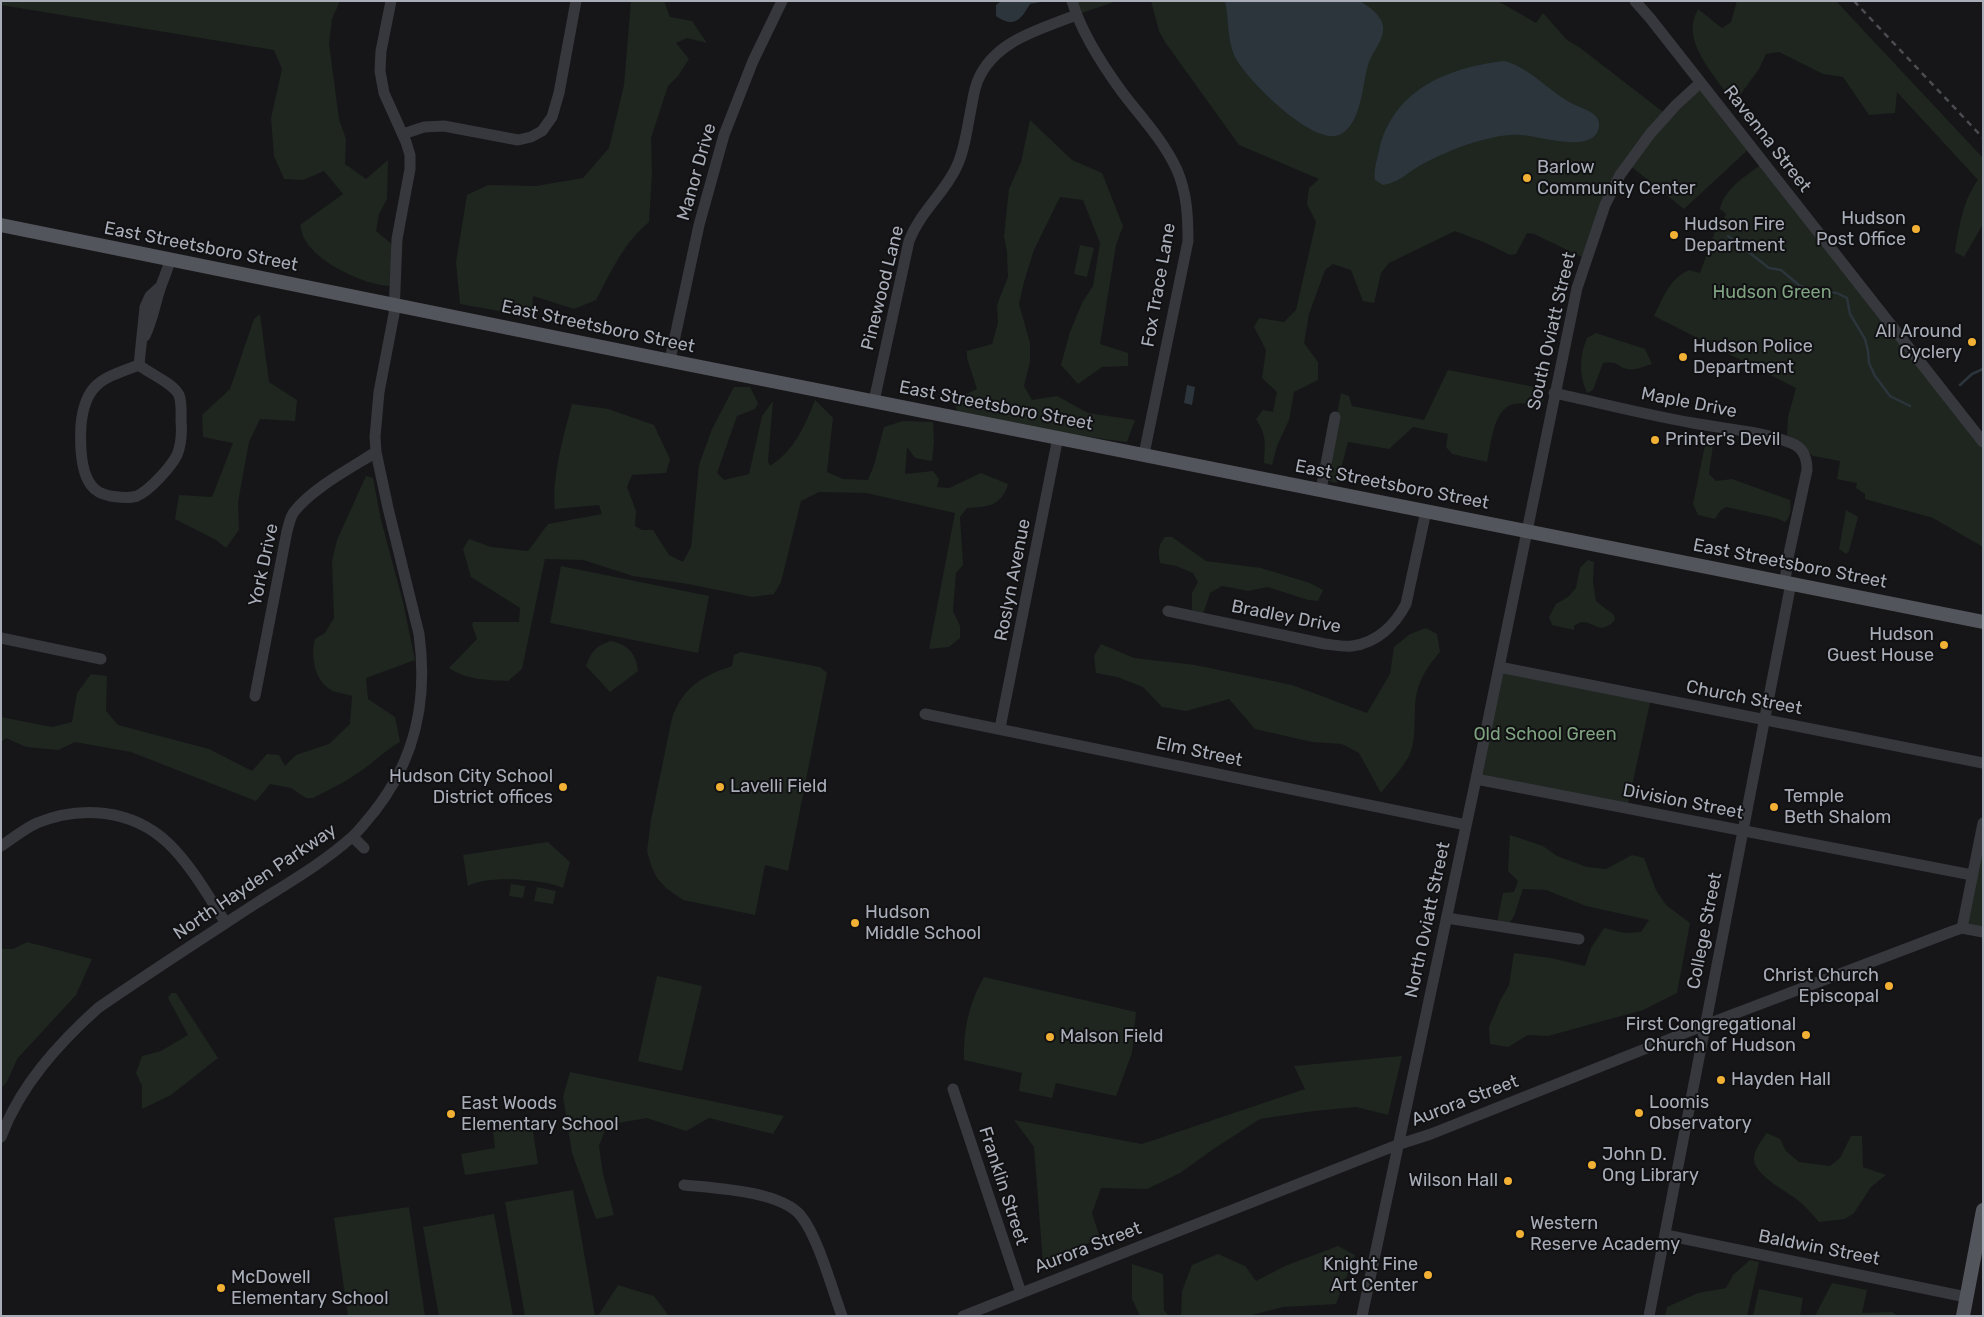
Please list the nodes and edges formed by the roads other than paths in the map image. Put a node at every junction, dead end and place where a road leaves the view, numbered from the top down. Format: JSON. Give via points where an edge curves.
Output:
{"nodes":[{"id":1,"x":391,"y":1,"type":"edge"},
{"id":2,"x":576,"y":1,"type":"edge"},
{"id":3,"x":782,"y":1,"type":"edge"},
{"id":4,"x":1072,"y":1,"type":"edge"},
{"id":5,"x":1635,"y":1,"type":"edge"},
{"id":6,"x":1076,"y":15,"type":"junction"},
{"id":7,"x":1700,"y":83,"type":"junction"},
{"id":8,"x":403,"y":134,"type":"junction"},
{"id":9,"x":1,"y":225,"type":"edge"},
{"id":10,"x":170,"y":260,"type":"junction"},
{"id":11,"x":394,"y":305,"type":"junction"},
{"id":12,"x":670,"y":360,"type":"junction"},
{"id":13,"x":139,"y":365,"type":"junction"},
{"id":14,"x":1554,"y":393,"type":"junction"},
{"id":15,"x":874,"y":401,"type":"junction"},
{"id":16,"x":1334,"y":417,"type":"dead end"},
{"id":17,"x":1058,"y":437,"type":"junction"},
{"id":18,"x":1983,"y":442,"type":"edge"},
{"id":19,"x":376,"y":452,"type":"junction"},
{"id":20,"x":1144,"y":454,"type":"junction"},
{"id":21,"x":1807,"y":462,"type":"joint"},
{"id":22,"x":1320,"y":490,"type":"junction"},
{"id":23,"x":1426,"y":511,"type":"junction"},
{"id":24,"x":1527,"y":532,"type":"junction"},
{"id":25,"x":1788,"y":582,"type":"junction"},
{"id":26,"x":1168,"y":611,"type":"dead end"},
{"id":27,"x":1983,"y":622,"type":"edge"},
{"id":28,"x":1,"y":638,"type":"edge"},
{"id":29,"x":100,"y":660,"type":"dead end"},
{"id":30,"x":1499,"y":667,"type":"junction"},
{"id":31,"x":255,"y":696,"type":"dead end"},
{"id":32,"x":925,"y":714,"type":"dead end"},
{"id":33,"x":1765,"y":720,"type":"junction"},
{"id":34,"x":1000,"y":728,"type":"junction"},
{"id":35,"x":1983,"y":763,"type":"edge"},
{"id":36,"x":1476,"y":778,"type":"junction"},
{"id":37,"x":1983,"y":823,"type":"edge"},
{"id":38,"x":1466,"y":825,"type":"junction"},
{"id":39,"x":1742,"y":831,"type":"junction"},
{"id":40,"x":353,"y":837,"type":"junction"},
{"id":41,"x":1,"y":846,"type":"edge"},
{"id":42,"x":364,"y":848,"type":"dead end"},
{"id":43,"x":1972,"y":875,"type":"junction"},
{"id":44,"x":1447,"y":918,"type":"junction"},
{"id":45,"x":226,"y":923,"type":"junction"},
{"id":46,"x":1962,"y":928,"type":"junction"},
{"id":47,"x":1983,"y":932,"type":"edge"},
{"id":48,"x":1579,"y":939,"type":"dead end"},
{"id":49,"x":1705,"y":1024,"type":"junction"},
{"id":50,"x":953,"y":1089,"type":"dead end"},
{"id":51,"x":1,"y":1137,"type":"edge"},
{"id":52,"x":1397,"y":1145,"type":"junction"},
{"id":53,"x":684,"y":1185,"type":"dead end"},
{"id":54,"x":1983,"y":1210,"type":"edge"},
{"id":55,"x":1666,"y":1235,"type":"junction"},
{"id":56,"x":1021,"y":1293,"type":"junction"},
{"id":57,"x":1966,"y":1297,"type":"junction"},
{"id":58,"x":842,"y":1316,"type":"edge"},
{"id":59,"x":963,"y":1316,"type":"edge"},
{"id":60,"x":1362,"y":1316,"type":"edge"},
{"id":61,"x":1649,"y":1316,"type":"edge"},
{"id":62,"x":1962,"y":1316,"type":"edge"}],
"edges":[{"from":1,"to":8,"type":"street","name":"North Hayden Parkway","via":[[380,51],[380,71],[384,93]]},
{"from":2,"to":8,"type":"street","via":[[559,93],[552,117],[542,131],[518,140],[444,126],[424,127]]},
{"from":3,"to":12,"type":"street","name":"Manor Drive","via":[[753,61],[724,136],[699,225]]},
{"from":4,"to":6,"type":"street","name":"Fox Trace Lane"},
{"from":5,"to":7,"type":"street","name":"Ravenna Street"},
{"from":6,"to":15,"type":"street","name":"Pinewood Lane","via":[[1012,42],[984,67],[977,82],[956,167],[921,216],[909,241]]},
{"from":6,"to":20,"type":"street","name":"Fox Trace Lane","via":[[1120,90],[1157,136],[1176,169],[1188,217],[1188,241]]},
{"from":7,"to":14,"type":"street","name":"South Oviatt Street","via":[[1650,134],[1620,175],[1605,205],[1577,288]]},
{"from":7,"to":18,"type":"street","name":"Ravenna Street"},
{"from":8,"to":11,"type":"street","name":"North Hayden Parkway","via":[[410,154],[410,169],[397,240]]},
{"from":9,"to":10,"type":"main road","name":"East Streetsboro Street"},
{"from":10,"to":11,"type":"main road","name":"East Streetsboro Street"},
{"from":10,"to":13,"type":"street","via":[[161,286],[150,296],[145,307]]},
{"from":11,"to":12,"type":"main road","name":"East Streetsboro Street"},
{"from":11,"to":19,"type":"street","name":"North Hayden Parkway","via":[[376,422]]},
{"from":12,"to":15,"type":"main road","name":"East Streetsboro Street"},
{"from":13,"to":13,"type":"street","via":[[98,382],[83,414],[81,442],[87,477],[102,494],[127,497],[140,494],[171,464],[179,448],[182,426],[179,395]]},
{"from":14,"to":21,"type":"street","name":"Maple Drive","via":[[1792,443],[1800,449]]},
{"from":14,"to":24,"type":"street","name":"South Oviatt Street"},
{"from":15,"to":17,"type":"main road","name":"East Streetsboro Street"},
{"from":16,"to":22,"type":"street"},
{"from":17,"to":20,"type":"main road","name":"East Streetsboro Street"},
{"from":17,"to":34,"type":"street","name":"Roslyn Avenue"},
{"from":19,"to":31,"type":"street","name":"York Drive","via":[[332,480],[292,514]]},
{"from":19,"to":40,"type":"street","name":"North Hayden Parkway","via":[[420,634],[422,694],[414,736],[398,776]]},
{"from":20,"to":22,"type":"main road","name":"East Streetsboro Street"},
{"from":21,"to":25,"type":"street","name":"College Street","via":[[1788,558]]},
{"from":22,"to":23,"type":"main road","name":"East Streetsboro Street"},
{"from":23,"to":24,"type":"main road","name":"East Streetsboro Street"},
{"from":23,"to":26,"type":"street","name":"Bradley Drive","via":[[1406,604],[1391,627],[1373,640],[1351,646],[1325,644]]},
{"from":24,"to":25,"type":"main road","name":"East Streetsboro Street"},
{"from":24,"to":30,"type":"street","name":"North Oviatt Street"},
{"from":25,"to":27,"type":"main road","name":"East Streetsboro Street"},
{"from":25,"to":33,"type":"street","name":"College Street"},
{"from":28,"to":29,"type":"street"},
{"from":30,"to":33,"type":"street","name":"Church Street"},
{"from":30,"to":36,"type":"street","name":"North Oviatt Street"},
{"from":32,"to":34,"type":"street","name":"Elm Street"},
{"from":33,"to":35,"type":"street","name":"Church Street"},
{"from":33,"to":39,"type":"street","name":"College Street"},
{"from":34,"to":38,"type":"street","name":"Elm Street"},
{"from":36,"to":38,"type":"street","name":"North Oviatt Street"},
{"from":36,"to":39,"type":"street","name":"Division Street"},
{"from":37,"to":43,"type":"street"},
{"from":38,"to":44,"type":"street","name":"North Oviatt Street"},
{"from":39,"to":43,"type":"street","name":"Division Street"},
{"from":39,"to":49,"type":"street","name":"College Street"},
{"from":40,"to":42,"type":"street"},
{"from":40,"to":45,"type":"street","name":"North Hayden Parkway"},
{"from":41,"to":45,"type":"street","via":[[36,824],[60,815],[107,813],[131,820],[167,842],[183,859]]},
{"from":43,"to":46,"type":"street"},
{"from":44,"to":48,"type":"street"},
{"from":44,"to":52,"type":"street","name":"North Oviatt Street"},
{"from":45,"to":51,"type":"street","name":"North Hayden Parkway","via":[[108,1002],[74,1030],[34,1077]]},
{"from":46,"to":47,"type":"street"},
{"from":46,"to":49,"type":"street","name":"Aurora Street"},
{"from":49,"to":52,"type":"street","name":"Aurora Street"},
{"from":49,"to":55,"type":"street","name":"College Street"},
{"from":50,"to":56,"type":"street","name":"Franklin Street"},
{"from":52,"to":56,"type":"street","name":"Aurora Street"},
{"from":52,"to":60,"type":"street","name":"North Oviatt Street"},
{"from":53,"to":58,"type":"street","via":[[769,1197],[800,1214],[816,1243]]},
{"from":54,"to":57,"type":"main road"},
{"from":55,"to":57,"type":"street","name":"Baldwin Street"},
{"from":55,"to":61,"type":"street","name":"College Street"},
{"from":56,"to":59,"type":"street","name":"Aurora Street"},
{"from":57,"to":62,"type":"main road"}]}
